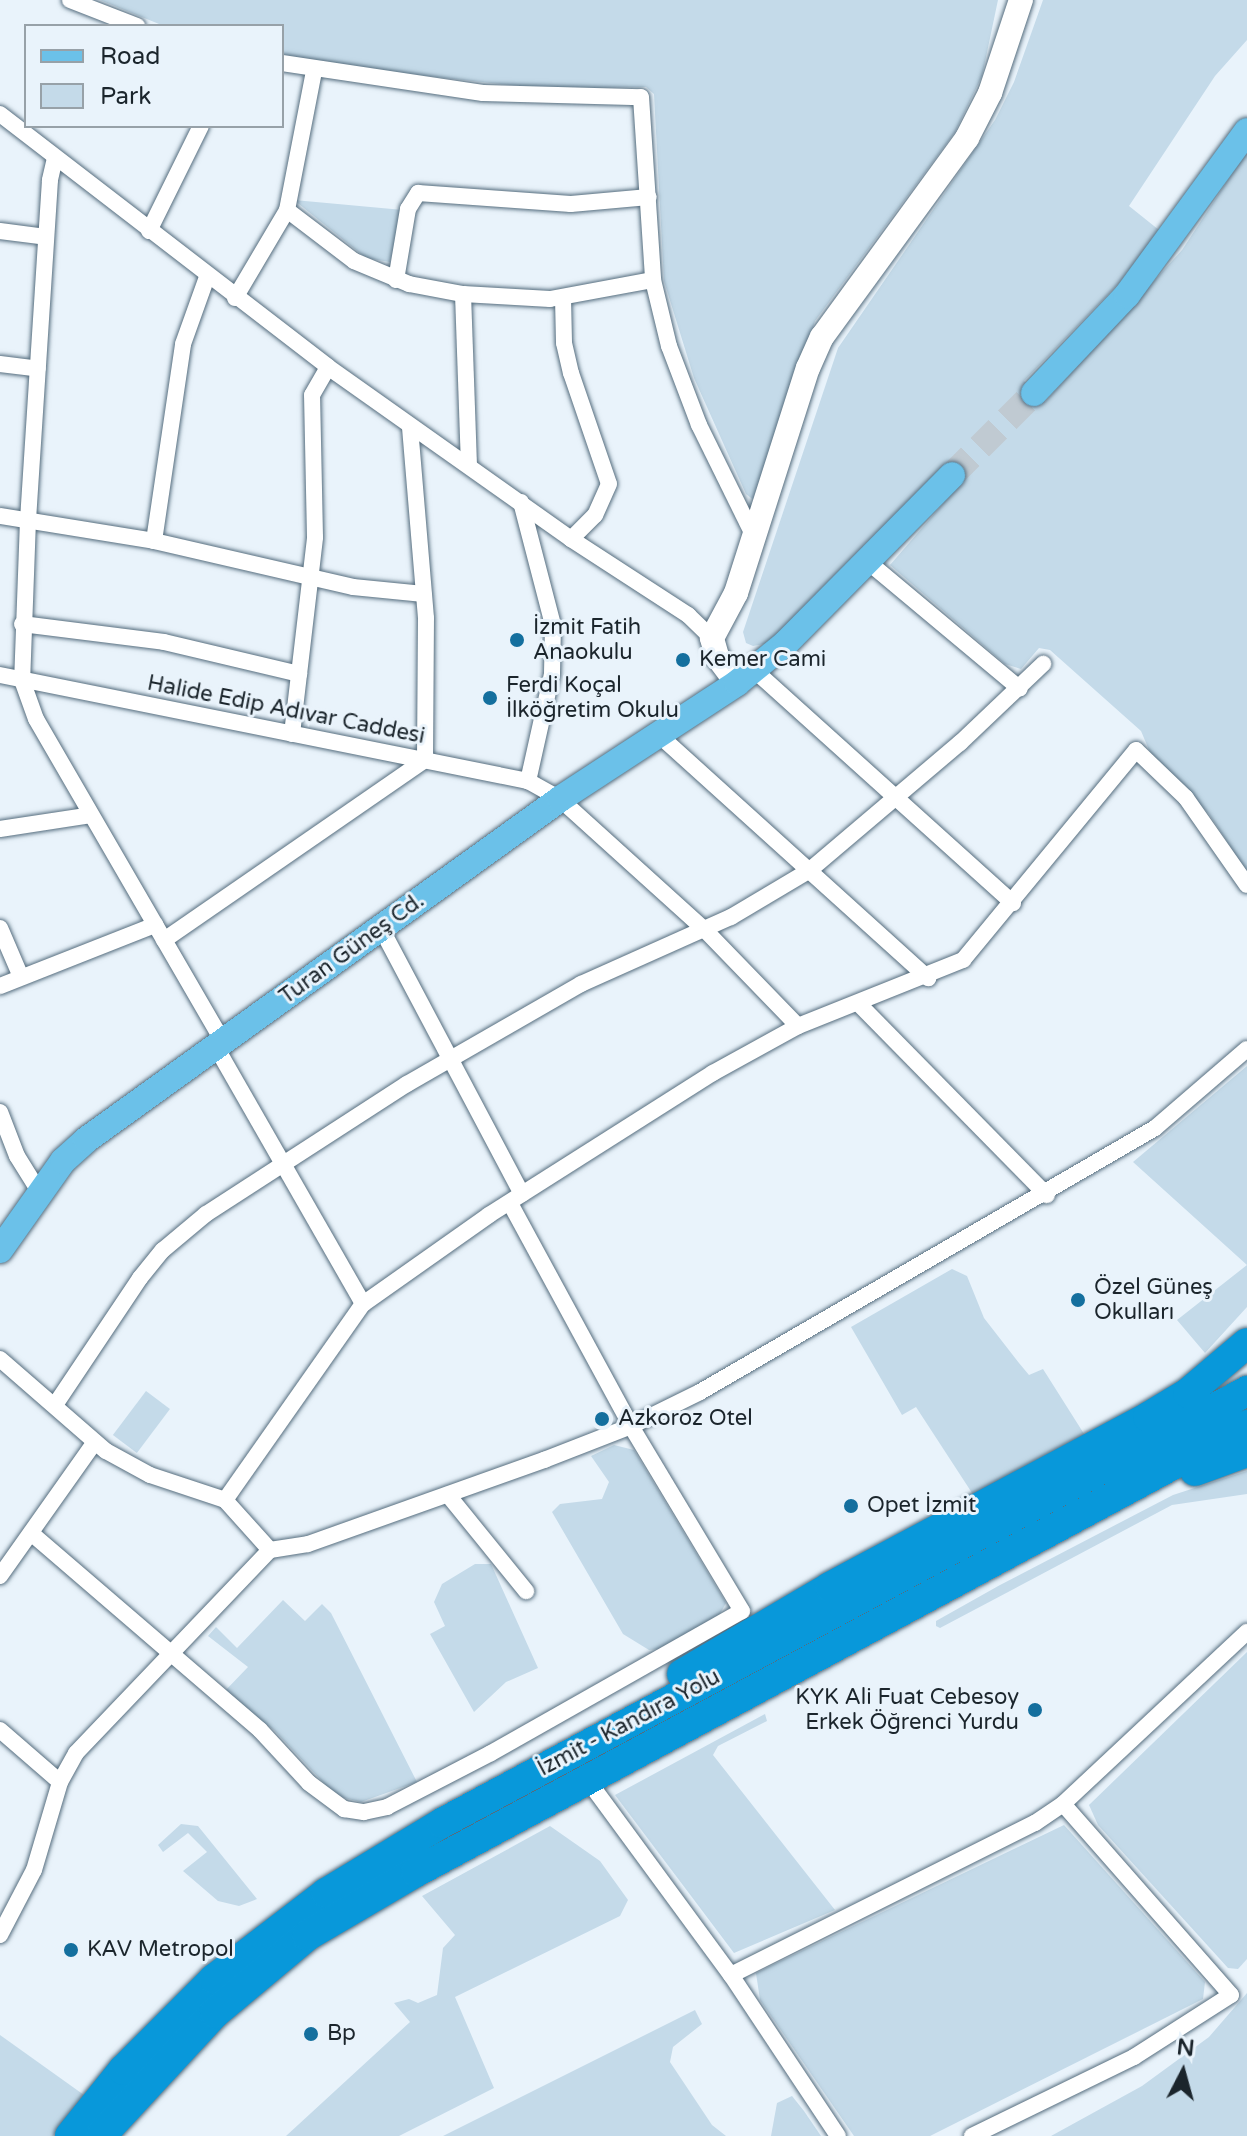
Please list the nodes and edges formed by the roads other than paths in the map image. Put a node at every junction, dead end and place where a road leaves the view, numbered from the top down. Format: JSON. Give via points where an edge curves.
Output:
{"nodes":[{"id":1,"x":70,"y":0,"type":"edge"},
{"id":2,"x":1009,"y":0,"type":"edge"},
{"id":3,"x":1021,"y":0,"type":"edge"},
{"id":4,"x":132,"y":24,"type":"edge"},
{"id":5,"x":1001,"y":56,"type":"junction"},
{"id":6,"x":284,"y":64,"type":"edge"},
{"id":7,"x":314,"y":71,"type":"junction"},
{"id":8,"x":0,"y":114,"type":"edge"},
{"id":9,"x":200,"y":128,"type":"edge"},
{"id":10,"x":1247,"y":131,"type":"edge"},
{"id":11,"x":55,"y":158,"type":"junction"},
{"id":12,"x":649,"y":197,"type":"junction"},
{"id":13,"x":287,"y":210,"type":"junction"},
{"id":14,"x":0,"y":231,"type":"edge"},
{"id":15,"x":149,"y":231,"type":"junction"},
{"id":16,"x":46,"y":237,"type":"junction"},
{"id":17,"x":207,"y":277,"type":"junction"},
{"id":18,"x":396,"y":280,"type":"junction"},
{"id":19,"x":653,"y":280,"type":"junction"},
{"id":20,"x":463,"y":294,"type":"junction"},
{"id":21,"x":235,"y":298,"type":"junction"},
{"id":22,"x":563,"y":298,"type":"junction"},
{"id":23,"x":0,"y":364,"type":"edge"},
{"id":24,"x":328,"y":367,"type":"junction"},
{"id":25,"x":38,"y":369,"type":"junction"},
{"id":26,"x":1034,"y":393,"type":"tunnel mouth"},
{"id":27,"x":410,"y":426,"type":"junction"},
{"id":28,"x":469,"y":464,"type":"junction"},
{"id":29,"x":952,"y":475,"type":"tunnel mouth"},
{"id":30,"x":521,"y":502,"type":"junction"},
{"id":31,"x":0,"y":516,"type":"edge"},
{"id":32,"x":28,"y":520,"type":"junction"},
{"id":33,"x":754,"y":537,"type":"junction"},
{"id":34,"x":571,"y":539,"type":"junction"},
{"id":35,"x":154,"y":541,"type":"junction"},
{"id":36,"x":867,"y":561,"type":"junction"},
{"id":37,"x":312,"y":579,"type":"junction"},
{"id":38,"x":424,"y":594,"type":"junction"},
{"id":39,"x":22,"y":624,"type":"junction"},
{"id":40,"x":712,"y":638,"type":"junction"},
{"id":41,"x":1043,"y":664,"type":"dead end"},
{"id":42,"x":299,"y":674,"type":"junction"},
{"id":43,"x":0,"y":675,"type":"edge"},
{"id":44,"x":745,"y":676,"type":"junction"},
{"id":45,"x":22,"y":680,"type":"junction"},
{"id":46,"x":1020,"y":689,"type":"junction"},
{"id":47,"x":292,"y":734,"type":"junction"},
{"id":48,"x":659,"y":735,"type":"junction"},
{"id":49,"x":425,"y":760,"type":"junction"},
{"id":50,"x":528,"y":781,"type":"junction"},
{"id":51,"x":897,"y":795,"type":"junction"},
{"id":52,"x":560,"y":799,"type":"junction"},
{"id":53,"x":91,"y":815,"type":"junction"},
{"id":54,"x":0,"y":829,"type":"edge"},
{"id":55,"x":810,"y":870,"type":"junction"},
{"id":56,"x":1247,"y":885,"type":"edge"},
{"id":57,"x":1013,"y":903,"type":"junction"},
{"id":58,"x":155,"y":925,"type":"junction"},
{"id":59,"x":0,"y":928,"type":"edge"},
{"id":60,"x":381,"y":928,"type":"junction"},
{"id":61,"x":704,"y":929,"type":"junction"},
{"id":62,"x":164,"y":940,"type":"junction"},
{"id":63,"x":21,"y":977,"type":"junction"},
{"id":64,"x":928,"y":978,"type":"junction"},
{"id":65,"x":0,"y":986,"type":"edge"},
{"id":66,"x":859,"y":1004,"type":"junction"},
{"id":67,"x":798,"y":1026,"type":"junction"},
{"id":68,"x":219,"y":1045,"type":"junction"},
{"id":69,"x":1247,"y":1049,"type":"edge"},
{"id":70,"x":453,"y":1058,"type":"junction"},
{"id":71,"x":0,"y":1112,"type":"edge"},
{"id":72,"x":283,"y":1166,"type":"junction"},
{"id":73,"x":40,"y":1193,"type":"junction"},
{"id":74,"x":1047,"y":1195,"type":"junction"},
{"id":75,"x":516,"y":1199,"type":"junction"},
{"id":76,"x":0,"y":1250,"type":"edge"},
{"id":77,"x":363,"y":1304,"type":"junction"},
{"id":78,"x":1247,"y":1343,"type":"edge"},
{"id":79,"x":0,"y":1359,"type":"edge"},
{"id":80,"x":1247,"y":1391,"type":"edge"},
{"id":81,"x":55,"y":1405,"type":"junction"},
{"id":82,"x":1247,"y":1425,"type":"edge"},
{"id":83,"x":631,"y":1426,"type":"junction"},
{"id":84,"x":95,"y":1442,"type":"junction"},
{"id":85,"x":1247,"y":1452,"type":"edge"},
{"id":86,"x":448,"y":1495,"type":"junction"},
{"id":87,"x":225,"y":1500,"type":"junction"},
{"id":88,"x":31,"y":1533,"type":"junction"},
{"id":89,"x":270,"y":1550,"type":"junction"},
{"id":90,"x":1000,"y":1557,"type":"junction"},
{"id":91,"x":0,"y":1576,"type":"edge"},
{"id":92,"x":526,"y":1591,"type":"dead end"},
{"id":93,"x":1247,"y":1632,"type":"edge"},
{"id":94,"x":169,"y":1654,"type":"junction"},
{"id":95,"x":0,"y":1730,"type":"edge"},
{"id":96,"x":60,"y":1782,"type":"junction"},
{"id":97,"x":589,"y":1782,"type":"junction"},
{"id":98,"x":1063,"y":1804,"type":"junction"},
{"id":99,"x":442,"y":1823,"type":"junction"},
{"id":100,"x":5,"y":1914,"type":"edge"},
{"id":101,"x":0,"y":1935,"type":"edge"},
{"id":102,"x":731,"y":1975,"type":"junction"},
{"id":103,"x":70,"y":2136,"type":"edge"},
{"id":104,"x":101,"y":2136,"type":"edge"},
{"id":105,"x":838,"y":2136,"type":"edge"},
{"id":106,"x":972,"y":2136,"type":"edge"}],
"edges":[{"from":1,"to":4,"type":"street"},
{"from":2,"to":5,"type":"main road"},
{"from":3,"to":5,"type":"main road"},
{"from":5,"to":33,"type":"main road","via":[[967,138],[822,337]]},
{"from":6,"to":7,"type":"street"},
{"from":7,"to":12,"type":"street","via":[[530,98],[641,97]]},
{"from":7,"to":13,"type":"street"},
{"from":8,"to":11,"type":"street"},
{"from":9,"to":15,"type":"street"},
{"from":10,"to":26,"type":"main road","via":[[1127,295]]},
{"from":11,"to":15,"type":"street"},
{"from":11,"to":16,"type":"street"},
{"from":12,"to":18,"type":"street","via":[[571,204],[418,193],[408,209]]},
{"from":12,"to":19,"type":"street"},
{"from":13,"to":18,"type":"street","via":[[354,261]]},
{"from":13,"to":21,"type":"street"},
{"from":14,"to":16,"type":"street"},
{"from":15,"to":17,"type":"street"},
{"from":16,"to":25,"type":"street"},
{"from":17,"to":21,"type":"street"},
{"from":17,"to":35,"type":"street","via":[[183,344]]},
{"from":18,"to":20,"type":"street"},
{"from":19,"to":22,"type":"street"},
{"from":19,"to":33,"type":"street","via":[[669,346],[694,412]]},
{"from":20,"to":22,"type":"street"},
{"from":20,"to":28,"type":"street"},
{"from":21,"to":24,"type":"street"},
{"from":22,"to":34,"type":"street","via":[[568,358],[609,484],[602,506]]},
{"from":23,"to":25,"type":"street"},
{"from":24,"to":27,"type":"street"},
{"from":24,"to":37,"type":"street","via":[[312,395],[318,497]]},
{"from":25,"to":32,"type":"street"},
{"from":27,"to":28,"type":"street"},
{"from":27,"to":38,"type":"street"},
{"from":28,"to":30,"type":"street"},
{"from":29,"to":36,"type":"main road","name":"Turan Güneş Cd."},
{"from":30,"to":34,"type":"street"},
{"from":30,"to":50,"type":"street","via":[[553,625],[552,674]]},
{"from":31,"to":32,"type":"street"},
{"from":32,"to":35,"type":"street"},
{"from":32,"to":39,"type":"street"},
{"from":33,"to":40,"type":"main road","via":[[736,593]]},
{"from":34,"to":40,"type":"street","via":[[688,615]]},
{"from":35,"to":37,"type":"street"},
{"from":36,"to":44,"type":"main road","name":"Turan Güneş Cd."},
{"from":36,"to":46,"type":"street"},
{"from":37,"to":38,"type":"street"},
{"from":37,"to":42,"type":"street"},
{"from":38,"to":49,"type":"street"},
{"from":39,"to":42,"type":"street","via":[[164,642]]},
{"from":39,"to":45,"type":"street"},
{"from":40,"to":44,"type":"main road","via":[[717,656]]},
{"from":41,"to":46,"type":"street"},
{"from":42,"to":47,"type":"street"},
{"from":43,"to":45,"type":"street","name":"Halide Edip Adıvar Caddesi"},
{"from":44,"to":48,"type":"main road","name":"Turan Güneş Cd."},
{"from":44,"to":51,"type":"street"},
{"from":45,"to":47,"type":"street","name":"Halide Edip Adıvar Caddesi"},
{"from":45,"to":53,"type":"street","via":[[36,719]]},
{"from":46,"to":51,"type":"street"},
{"from":47,"to":49,"type":"street","name":"Halide Edip Adıvar Caddesi"},
{"from":48,"to":52,"type":"main road","name":"Turan Güneş Cd."},
{"from":48,"to":55,"type":"street"},
{"from":49,"to":50,"type":"street","name":"Halide Edip Adıvar Caddesi"},
{"from":49,"to":62,"type":"street"},
{"from":50,"to":52,"type":"street","name":"Halide Edip Adıvar Caddesi"},
{"from":51,"to":55,"type":"street"},
{"from":51,"to":57,"type":"street"},
{"from":52,"to":60,"type":"main road","name":"Turan Güneş Cd."},
{"from":52,"to":61,"type":"street","name":"Halide Edip Adıvar Caddesi"},
{"from":53,"to":54,"type":"street"},
{"from":53,"to":58,"type":"street"},
{"from":55,"to":61,"type":"street"},
{"from":55,"to":64,"type":"street"},
{"from":56,"to":57,"type":"street","via":[[1186,798],[1136,750]]},
{"from":57,"to":64,"type":"street","via":[[963,960]]},
{"from":58,"to":62,"type":"street"},
{"from":58,"to":63,"type":"street"},
{"from":59,"to":63,"type":"street"},
{"from":60,"to":68,"type":"main road","name":"Turan Güneş Cd."},
{"from":60,"to":70,"type":"street"},
{"from":61,"to":67,"type":"street","name":"Halide Edip Adıvar Caddesi"},
{"from":61,"to":70,"type":"street","via":[[581,984]]},
{"from":62,"to":68,"type":"street"},
{"from":63,"to":65,"type":"street"},
{"from":64,"to":66,"type":"street"},
{"from":66,"to":67,"type":"street"},
{"from":66,"to":74,"type":"street"},
{"from":67,"to":75,"type":"street","via":[[713,1073]]},
{"from":68,"to":72,"type":"street"},
{"from":68,"to":73,"type":"main road","name":"Turan Güneş Cd.","via":[[86,1140]]},
{"from":69,"to":74,"type":"street","via":[[1155,1128]]},
{"from":70,"to":72,"type":"street"},
{"from":70,"to":75,"type":"street"},
{"from":71,"to":73,"type":"street","via":[[17,1156]]},
{"from":72,"to":77,"type":"street"},
{"from":72,"to":81,"type":"street","via":[[206,1214],[163,1250]]},
{"from":73,"to":76,"type":"main road","name":"Turan Güneş Cd."},
{"from":74,"to":83,"type":"street"},
{"from":75,"to":77,"type":"street"},
{"from":75,"to":83,"type":"street"},
{"from":77,"to":87,"type":"street"},
{"from":78,"to":99,"type":"highway","via":[[1188,1393],[1148,1417],[806,1600]]},
{"from":79,"to":81,"type":"street"},
{"from":80,"to":99,"type":"highway","name":"İzmit - Kandıra Yolu"},
{"from":81,"to":84,"type":"street"},
{"from":82,"to":90,"type":"highway","name":"İzmit - Kandıra Yolu"},
{"from":83,"to":86,"type":"street"},
{"from":83,"to":94,"type":"street","via":[[742,1611],[387,1807],[364,1812],[328,1799],[260,1730]]},
{"from":84,"to":87,"type":"street","via":[[150,1475]]},
{"from":84,"to":88,"type":"street"},
{"from":85,"to":90,"type":"highway","via":[[1163,1485],[1048,1543]]},
{"from":86,"to":89,"type":"street","via":[[308,1544]]},
{"from":86,"to":92,"type":"street"},
{"from":87,"to":89,"type":"street"},
{"from":88,"to":91,"type":"street"},
{"from":88,"to":94,"type":"street"},
{"from":89,"to":94,"type":"street"},
{"from":90,"to":97,"type":"highway","name":"İzmit - Kandıra Yolu"},
{"from":93,"to":98,"type":"street"},
{"from":94,"to":96,"type":"street","via":[[76,1753]]},
{"from":95,"to":96,"type":"street"},
{"from":96,"to":100,"type":"street","via":[[34,1870]]},
{"from":97,"to":102,"type":"street"},
{"from":97,"to":104,"type":"highway","name":"İzmit - Kandıra Yolu","via":[[307,1936],[238,1994]]},
{"from":98,"to":102,"type":"street","via":[[1014,1837]]},
{"from":98,"to":106,"type":"street","via":[[1231,1995],[1134,2057]]},
{"from":99,"to":103,"type":"highway","name":"İzmit - Kandıra Yolu","via":[[288,1919],[214,1979],[123,2070]]},
{"from":100,"to":101,"type":"street"},
{"from":102,"to":105,"type":"street"}]}
